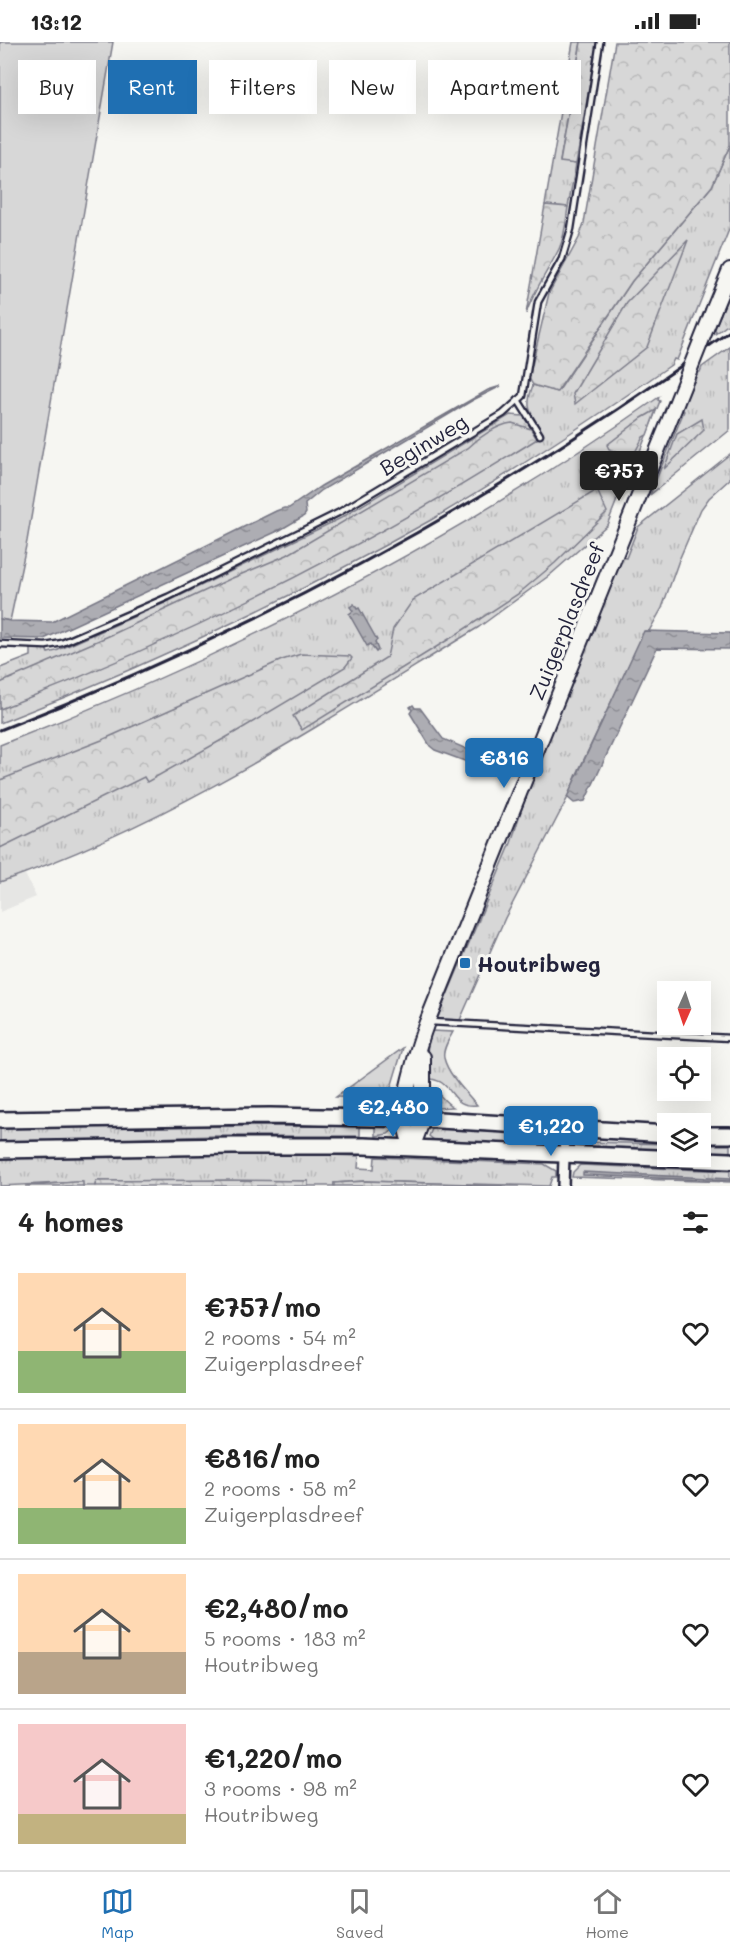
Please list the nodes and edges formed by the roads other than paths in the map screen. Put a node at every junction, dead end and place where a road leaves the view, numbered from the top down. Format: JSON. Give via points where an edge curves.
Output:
{"nodes":[{"id":1,"x":600,"y":42,"type":"edge"},
{"id":2,"x":730,"y":270,"type":"edge"},
{"id":3,"x":518,"y":400,"type":"junction"},
{"id":4,"x":540,"y":435,"type":"dead end"},
{"id":5,"x":0,"y":644,"type":"edge"},
{"id":6,"x":427,"y":1022,"type":"junction"},
{"id":7,"x":730,"y":1038,"type":"edge"},
{"id":8,"x":404,"y":1119,"type":"junction"},
{"id":9,"x":423,"y":1119,"type":"junction"},
{"id":10,"x":0,"y":1120,"type":"edge"},
{"id":11,"x":565,"y":1129,"type":"junction"},
{"id":12,"x":657,"y":1133,"type":"edge"},
{"id":13,"x":711,"y":1136,"type":"edge"},
{"id":14,"x":730,"y":1136,"type":"edge"},
{"id":15,"x":412,"y":1148,"type":"junction"},
{"id":16,"x":0,"y":1150,"type":"edge"},
{"id":17,"x":565,"y":1154,"type":"junction"},
{"id":18,"x":730,"y":1161,"type":"edge"},
{"id":19,"x":563,"y":1186,"type":"edge"}],
"edges":[{"from":1,"to":3,"type":"lane","via":[[571,229],[562,259],[538,302],[522,396]]},
{"from":2,"to":6,"type":"main road","name":"Zuigerplasdreef","bridge":true},
{"from":3,"to":4,"type":"lane"},
{"from":3,"to":5,"type":"lane","name":"Beginweg","via":[[478,430],[338,513],[168,597],[62,643]]},
{"from":6,"to":7,"type":"lane"},
{"from":6,"to":8,"type":"main road","name":"Zuigerplasdreef"},
{"from":6,"to":9,"type":"main road","name":"Zuigerplasdreef","via":[[422,1065]]},
{"from":8,"to":9,"type":"main road"},
{"from":8,"to":10,"type":"main road","via":[[270,1116]]},
{"from":8,"to":15,"type":"main road","name":"Zuigerplasdreef"},
{"from":9,"to":11,"type":"main road"},
{"from":9,"to":15,"type":"main road","name":"Zuigerplasdreef"},
{"from":11,"to":12,"type":"main road"},
{"from":11,"to":17,"type":"street"},
{"from":13,"to":14,"type":"main road"},
{"from":15,"to":16,"type":"main road"},
{"from":15,"to":17,"type":"main road"},
{"from":17,"to":18,"type":"main road"},
{"from":17,"to":19,"type":"street"}]}
